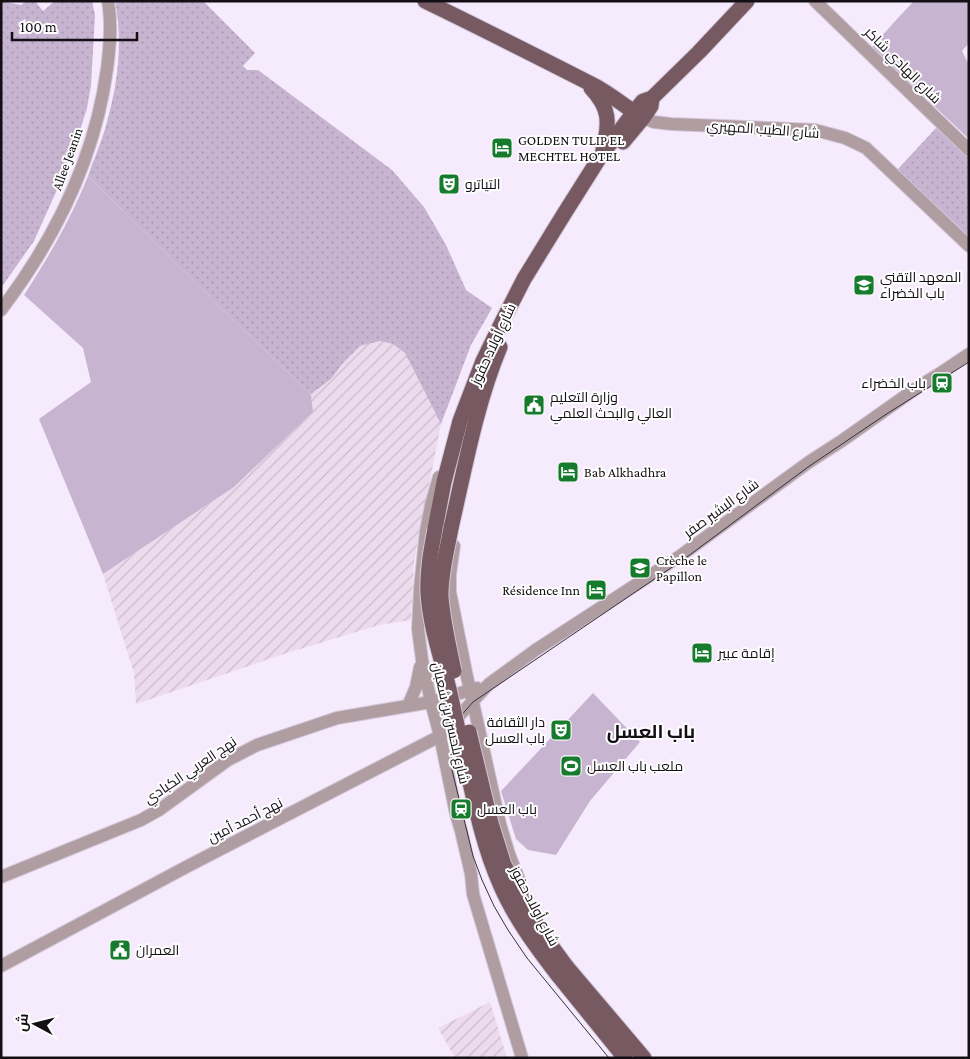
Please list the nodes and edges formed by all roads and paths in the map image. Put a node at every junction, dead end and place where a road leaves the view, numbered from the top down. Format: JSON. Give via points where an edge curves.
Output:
{"nodes":[{"id":1,"x":108,"y":1,"type":"edge"},
{"id":2,"x":425,"y":1,"type":"edge"},
{"id":3,"x":747,"y":1,"type":"edge"},
{"id":4,"x":816,"y":1,"type":"edge"},
{"id":5,"x":587,"y":83,"type":"junction"},
{"id":6,"x":638,"y":115,"type":"junction"},
{"id":7,"x":969,"y":150,"type":"edge"},
{"id":8,"x":600,"y":158,"type":"junction"},
{"id":9,"x":969,"y":246,"type":"edge"},
{"id":10,"x":1,"y":310,"type":"edge"},
{"id":11,"x":969,"y":354,"type":"edge"},
{"id":12,"x":476,"y":420,"type":"junction"},
{"id":13,"x":460,"y":421,"type":"junction"},
{"id":14,"x":422,"y":660,"type":"junction"},
{"id":15,"x":489,"y":684,"type":"joint"},
{"id":16,"x":471,"y":695,"type":"junction"},
{"id":17,"x":431,"y":702,"type":"junction"},
{"id":18,"x":408,"y":706,"type":"junction"},
{"id":19,"x":440,"y":736,"type":"junction"},
{"id":20,"x":1,"y":878,"type":"edge"},
{"id":21,"x":1,"y":966,"type":"edge"},
{"id":22,"x":566,"y":972,"type":"junction"},
{"id":23,"x":522,"y":1058,"type":"edge"},
{"id":24,"x":625,"y":1058,"type":"edge"},
{"id":25,"x":644,"y":1058,"type":"edge"}],
"edges":[{"from":1,"to":10,"type":"street","name":"Allee Jeanin","via":[[111,37],[104,90],[88,151],[58,222]]},
{"from":2,"to":5,"type":"main road","name":"شارع الطيب المهيري"},
{"from":3,"to":6,"type":"main road","name":"شارع أولاد حفوز","via":[[652,98],[643,101]]},
{"from":4,"to":7,"type":"street","name":"شارع الهادي شاكر"},
{"from":5,"to":6,"type":"main road","name":"شارع الطيب المهيري"},
{"from":5,"to":8,"type":"main road","name":"شارع الطيب المهيري","via":[[602,100],[606,113],[608,128]]},
{"from":6,"to":8,"type":"main road","name":"شارع أولاد حفوز"},
{"from":6,"to":9,"type":"street","name":"شارع الطيب المهيري","via":[[654,122],[671,124],[815,130],[845,138],[866,148]]},
{"from":6,"to":12,"type":"main road","name":"شارع أولاد حفوز","via":[[539,269],[494,362]]},
{"from":8,"to":13,"type":"main road","name":"شارع أولاد حفوز","via":[[515,296],[483,361]]},
{"from":11,"to":15,"type":"street","name":"شارع البشير صفر","via":[[809,462],[680,556]]},
{"from":12,"to":16,"type":"street","name":"شارع أولاد حفوز","via":[[450,583]]},
{"from":12,"to":22,"type":"main road","name":"شارع أولاد حفوز","bridge":true,"via":[[442,580],[441,598],[449,649],[504,865]]},
{"from":13,"to":14,"type":"street","name":"شارع بلحسن بن شعبان","via":[[438,479],[426,531],[418,621]]},
{"from":13,"to":22,"type":"main road","name":"شارع أولاد حفوز","bridge":true,"via":[[444,482],[428,570],[427,583],[437,645],[483,837],[500,884],[528,935]]},
{"from":14,"to":17,"type":"street","name":"شارع بلحسن بن شعبان"},
{"from":14,"to":18,"type":"street"},
{"from":15,"to":16,"type":"street","name":"نهج أحمد أمين"},
{"from":16,"to":17,"type":"street","name":"نهج العربي الكبادي"},
{"from":16,"to":19,"type":"street","name":"نهج أحمد أمين"},
{"from":16,"to":22,"type":"street","name":"شارع أولاد حفوز","via":[[509,854]]},
{"from":17,"to":18,"type":"street","name":"نهج العربي الكبادي"},
{"from":17,"to":19,"type":"street","name":"شارع بلحسن بن شعبان"},
{"from":18,"to":20,"type":"street","name":"نهج العربي الكبادي","via":[[337,718],[257,745],[228,760],[141,820]]},
{"from":19,"to":21,"type":"street","name":"نهج أحمد أمين"},
{"from":19,"to":23,"type":"street","name":"شارع بلحسن بن شعبان","via":[[473,894]]},
{"from":22,"to":24,"type":"main road"},
{"from":22,"to":25,"type":"main road"}]}
